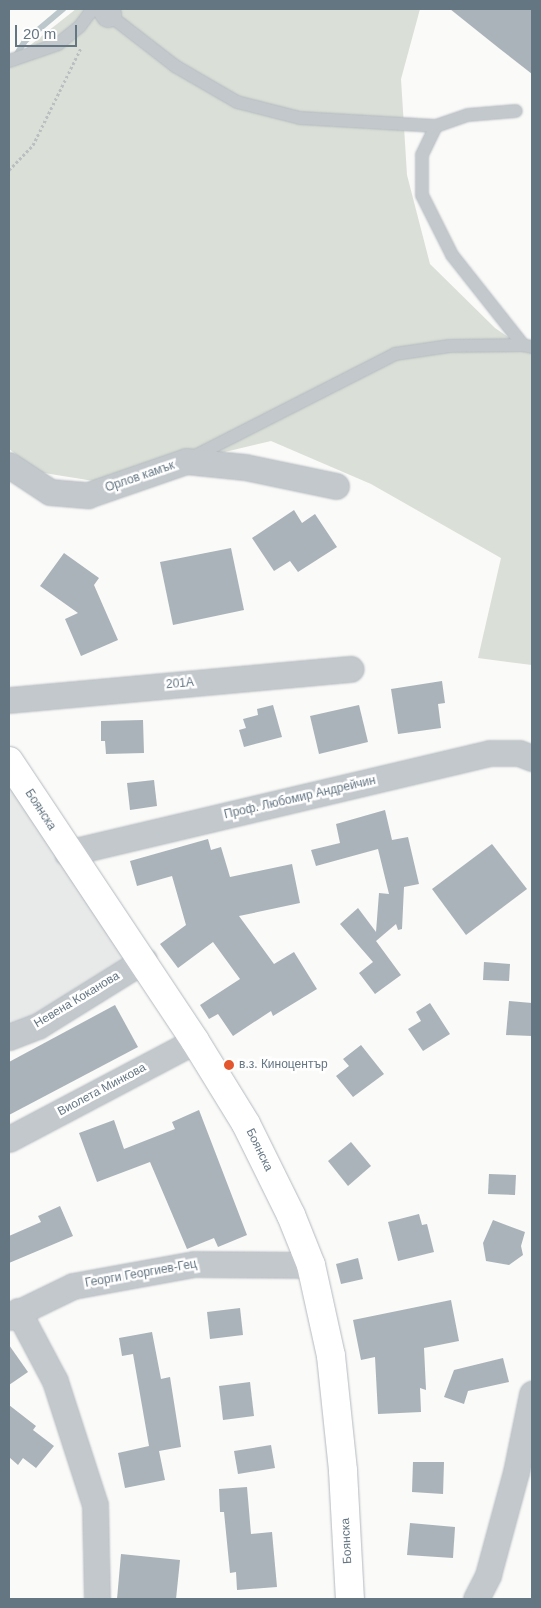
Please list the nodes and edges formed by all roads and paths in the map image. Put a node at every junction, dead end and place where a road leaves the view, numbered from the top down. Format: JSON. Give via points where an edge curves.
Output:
{"nodes":[{"id":1,"x":102,"y":11,"type":"edge"},
{"id":2,"x":83,"y":43,"type":"dead end"},
{"id":3,"x":9,"y":61,"type":"edge"},
{"id":4,"x":516,"y":111,"type":"dead end"},
{"id":5,"x":436,"y":126,"type":"junction"},
{"id":6,"x":9,"y":170,"type":"edge"},
{"id":7,"x":528,"y":346,"type":"edge"},
{"id":8,"x":186,"y":461,"type":"junction"},
{"id":9,"x":9,"y":465,"type":"edge"},
{"id":10,"x":336,"y":486,"type":"dead end"},
{"id":11,"x":351,"y":669,"type":"dead end"},
{"id":12,"x":9,"y":700,"type":"edge"},
{"id":13,"x":532,"y":758,"type":"edge"},
{"id":14,"x":9,"y":761,"type":"edge"},
{"id":15,"x":67,"y":853,"type":"junction"},
{"id":16,"x":144,"y":960,"type":"junction"},
{"id":17,"x":9,"y":1037,"type":"edge"},
{"id":18,"x":195,"y":1041,"type":"junction"},
{"id":19,"x":9,"y":1138,"type":"edge"},
{"id":20,"x":311,"y":1265,"type":"junction"},
{"id":21,"x":14,"y":1314,"type":"edge"},
{"id":22,"x":532,"y":1394,"type":"edge"},
{"id":23,"x":97,"y":1599,"type":"edge"},
{"id":24,"x":350,"y":1599,"type":"edge"},
{"id":25,"x":476,"y":1599,"type":"edge"}],
"edges":[{"from":1,"to":3,"type":"lane","via":[[58,44]]},
{"from":1,"to":5,"type":"lane","via":[[175,66],[237,102],[300,118]]},
{"from":2,"to":6,"type":"path","via":[[32,145]]},
{"from":4,"to":5,"type":"lane","via":[[468,115]]},
{"from":5,"to":7,"type":"lane","via":[[422,155],[422,195],[452,255]]},
{"from":7,"to":8,"type":"lane","via":[[449,346],[394,354]]},
{"from":8,"to":9,"type":"street","name":"Орлов камък","via":[[88,495],[50,492]]},
{"from":8,"to":10,"type":"street","name":"Орлов камък","via":[[245,466]]},
{"from":11,"to":12,"type":"street","name":"201А"},
{"from":13,"to":15,"type":"street","name":"Проф. Любомир Андрейчин","via":[[519,753],[490,754]]},
{"from":14,"to":15,"type":"main road","name":"Боянска"},
{"from":15,"to":16,"type":"main road","name":"Боянска"},
{"from":16,"to":17,"type":"street","name":"Невена Коканова","via":[[38,1026]]},
{"from":16,"to":18,"type":"main road","name":"Боянска"},
{"from":18,"to":19,"type":"street","name":"Виолета Минкова"},
{"from":18,"to":20,"type":"main road","name":"Боянска","via":[[246,1124],[291,1215]]},
{"from":20,"to":21,"type":"street","name":"Георги Георгиев-Гец","via":[[194,1264],[73,1286]]},
{"from":20,"to":24,"type":"main road","name":"Боянска","via":[[331,1356],[343,1472]]},
{"from":21,"to":23,"type":"street","via":[[55,1382],[95,1505]]},
{"from":22,"to":25,"type":"street","via":[[516,1472],[488,1575]]}]}
